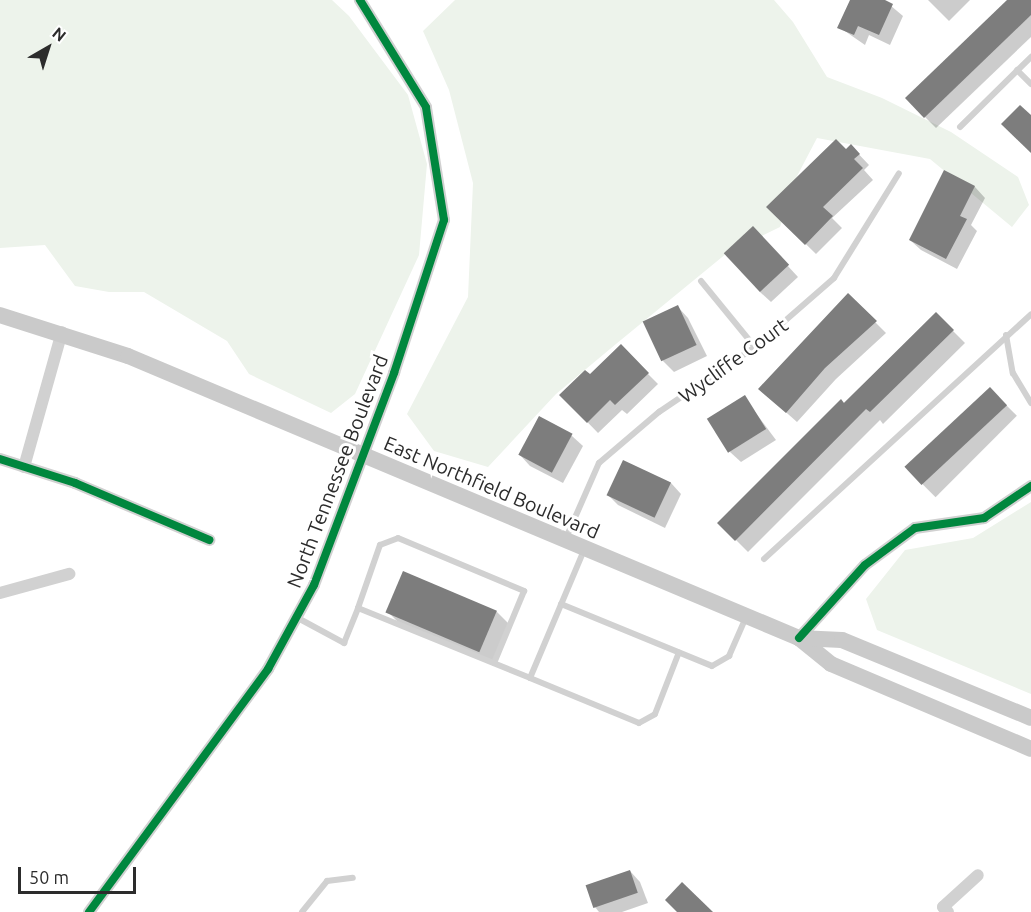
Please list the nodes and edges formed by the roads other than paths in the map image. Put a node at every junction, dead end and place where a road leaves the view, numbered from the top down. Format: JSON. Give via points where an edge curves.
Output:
{"nodes":[{"id":1,"x":360,"y":0,"type":"edge"},
{"id":2,"x":1031,"y":57,"type":"edge"},
{"id":3,"x":1017,"y":70,"type":"junction"},
{"id":4,"x":1031,"y":84,"type":"edge"},
{"id":5,"x":960,"y":127,"type":"dead end"},
{"id":6,"x":899,"y":173,"type":"dead end"},
{"id":7,"x":701,"y":281,"type":"dead end"},
{"id":8,"x":1031,"y":314,"type":"edge"},
{"id":9,"x":0,"y":315,"type":"edge"},
{"id":10,"x":62,"y":332,"type":"junction"},
{"id":11,"x":1006,"y":336,"type":"junction"},
{"id":12,"x":755,"y":346,"type":"junction"},
{"id":13,"x":1031,"y":403,"type":"edge"},
{"id":14,"x":363,"y":456,"type":"junction"},
{"id":15,"x":0,"y":459,"type":"edge"},
{"id":16,"x":24,"y":467,"type":"junction"},
{"id":17,"x":1031,"y":486,"type":"edge"},
{"id":18,"x":209,"y":540,"type":"dead end"},
{"id":19,"x":565,"y":541,"type":"junction"},
{"id":20,"x":585,"y":549,"type":"junction"},
{"id":21,"x":764,"y":560,"type":"dead end"},
{"id":22,"x":69,"y":574,"type":"dead end"},
{"id":23,"x":0,"y":593,"type":"edge"},
{"id":24,"x":561,"y":604,"type":"junction"},
{"id":25,"x":358,"y":608,"type":"junction"},
{"id":26,"x":746,"y":616,"type":"junction"},
{"id":27,"x":296,"y":617,"type":"junction"},
{"id":28,"x":799,"y":638,"type":"junction"},
{"id":29,"x":679,"y":652,"type":"junction"},
{"id":30,"x":494,"y":663,"type":"junction"},
{"id":31,"x":530,"y":678,"type":"junction"},
{"id":32,"x":1031,"y":718,"type":"edge"},
{"id":33,"x":1031,"y":749,"type":"edge"},
{"id":34,"x":978,"y":875,"type":"dead end"},
{"id":35,"x":353,"y":878,"type":"dead end"},
{"id":36,"x":89,"y":912,"type":"edge"},
{"id":37,"x":303,"y":912,"type":"edge"},
{"id":38,"x":948,"y":912,"type":"edge"}],
"edges":[{"from":1,"to":14,"type":"street","name":"North Tennessee Boulevard","via":[[426,107],[444,220]]},
{"from":2,"to":3,"type":"lane"},
{"from":3,"to":4,"type":"lane"},
{"from":3,"to":5,"type":"lane"},
{"from":6,"to":12,"type":"lane","name":"Wycliffe Court","via":[[834,278]]},
{"from":7,"to":12,"type":"lane"},
{"from":8,"to":11,"type":"lane"},
{"from":9,"to":10,"type":"main road","name":"East Northfield Boulevard"},
{"from":10,"to":14,"type":"main road","name":"East Northfield Boulevard"},
{"from":10,"to":16,"type":"street"},
{"from":11,"to":13,"type":"lane","via":[[1013,373]]},
{"from":11,"to":21,"type":"lane"},
{"from":12,"to":19,"type":"lane","name":"Wycliffe Court","via":[[659,412],[599,463]]},
{"from":14,"to":19,"type":"main road","name":"East Northfield Boulevard"},
{"from":14,"to":27,"type":"street","name":"North Tennessee Boulevard","via":[[314,585]]},
{"from":15,"to":16,"type":"street"},
{"from":16,"to":18,"type":"street","via":[[75,483]]},
{"from":17,"to":28,"type":"street","via":[[984,518],[915,528],[865,564]]},
{"from":19,"to":20,"type":"main road","name":"East Northfield Boulevard"},
{"from":20,"to":24,"type":"lane"},
{"from":20,"to":26,"type":"main road","name":"East Northfield Boulevard"},
{"from":22,"to":23,"type":"street"},
{"from":24,"to":29,"type":"lane"},
{"from":24,"to":31,"type":"lane"},
{"from":25,"to":27,"type":"lane","via":[[344,643]]},
{"from":25,"to":30,"type":"lane"},
{"from":25,"to":30,"type":"lane","via":[[380,545],[398,538],[524,591]]},
{"from":26,"to":28,"type":"main road","name":"East Northfield Boulevard"},
{"from":26,"to":29,"type":"lane","via":[[729,656],[712,666]]},
{"from":27,"to":36,"type":"street","name":"North Tennessee Boulevard","via":[[268,669]]},
{"from":28,"to":32,"type":"main road","name":"East Northfield Boulevard","via":[[842,640]]},
{"from":28,"to":33,"type":"main road","name":"East Northfield Boulevard","via":[[831,664]]},
{"from":29,"to":31,"type":"lane","via":[[655,714],[639,723]]},
{"from":30,"to":31,"type":"lane"},
{"from":34,"to":38,"type":"street","via":[[943,907]]},
{"from":35,"to":37,"type":"lane","via":[[327,881]]}]}
